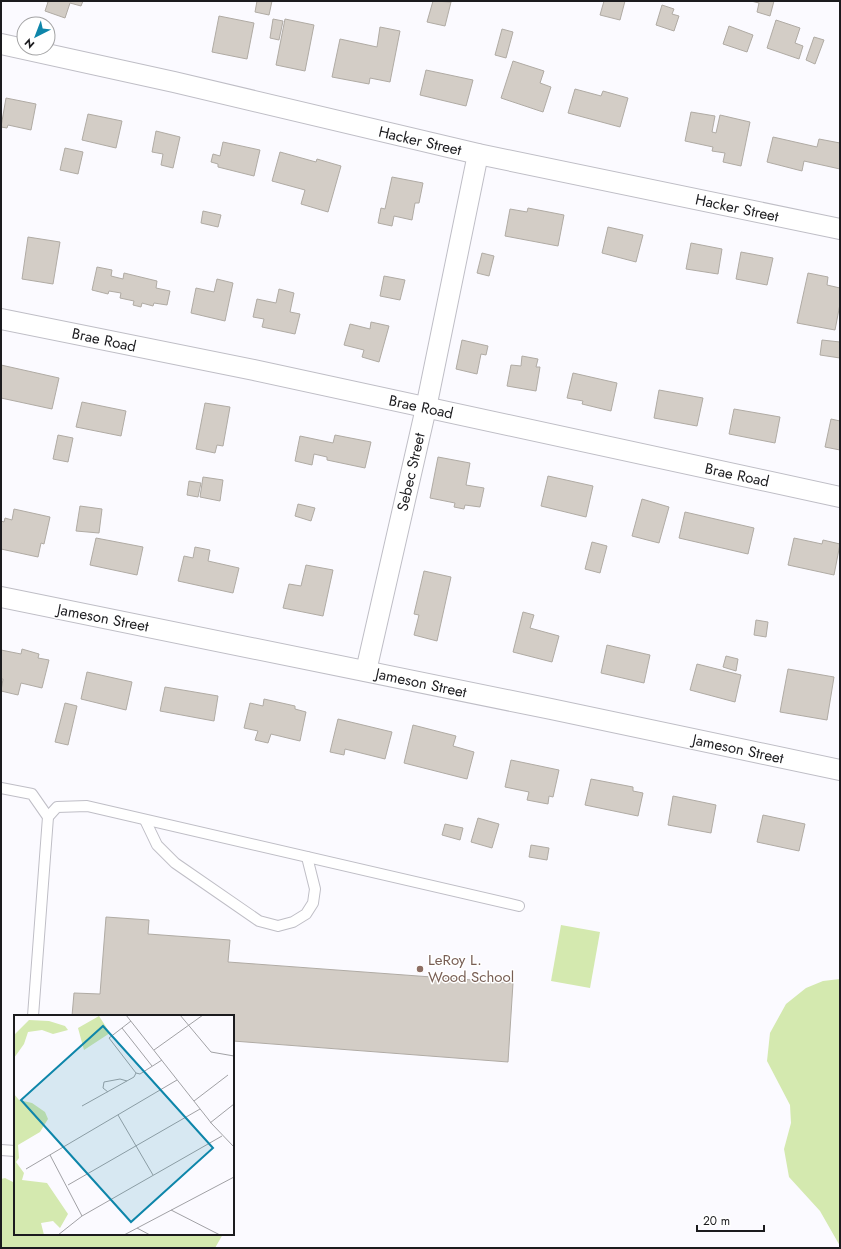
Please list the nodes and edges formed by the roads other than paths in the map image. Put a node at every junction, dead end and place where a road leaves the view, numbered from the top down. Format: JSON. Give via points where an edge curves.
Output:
{"nodes":[{"id":1,"x":1,"y":44,"type":"edge"},
{"id":2,"x":478,"y":154,"type":"junction"},
{"id":3,"x":840,"y":229,"type":"edge"},
{"id":4,"x":1,"y":319,"type":"edge"},
{"id":5,"x":426,"y":408,"type":"junction"},
{"id":6,"x":840,"y":497,"type":"edge"},
{"id":7,"x":1,"y":597,"type":"edge"},
{"id":8,"x":366,"y":671,"type":"junction"},
{"id":9,"x":840,"y":770,"type":"edge"},
{"id":10,"x":1,"y":788,"type":"edge"},
{"id":11,"x":48,"y":817,"type":"junction"},
{"id":12,"x":145,"y":820,"type":"junction"},
{"id":13,"x":307,"y":857,"type":"junction"},
{"id":14,"x":520,"y":906,"type":"dead end"},
{"id":15,"x":33,"y":1015,"type":"edge"},
{"id":16,"x":1,"y":1150,"type":"edge"},
{"id":17,"x":14,"y":1151,"type":"edge"}],
"edges":[{"from":1,"to":2,"type":"street","name":"Hacker Street"},
{"from":2,"to":3,"type":"street","name":"Hacker Street"},
{"from":2,"to":5,"type":"street","name":"Sebec Street"},
{"from":4,"to":5,"type":"street","name":"Brae Road"},
{"from":5,"to":6,"type":"street","name":"Brae Road"},
{"from":5,"to":8,"type":"street","name":"Sebec Street"},
{"from":7,"to":8,"type":"street","name":"Jameson Street"},
{"from":8,"to":9,"type":"street","name":"Jameson Street"},
{"from":10,"to":11,"type":"lane","via":[[32,794]]},
{"from":11,"to":12,"type":"lane","via":[[57,807],[86,806]]},
{"from":11,"to":15,"type":"lane"},
{"from":12,"to":13,"type":"lane"},
{"from":12,"to":13,"type":"lane","via":[[157,845],[175,864],[259,921],[278,926],[293,922],[306,914],[313,903],[315,889]]},
{"from":13,"to":14,"type":"lane"},
{"from":16,"to":17,"type":"lane"}]}
